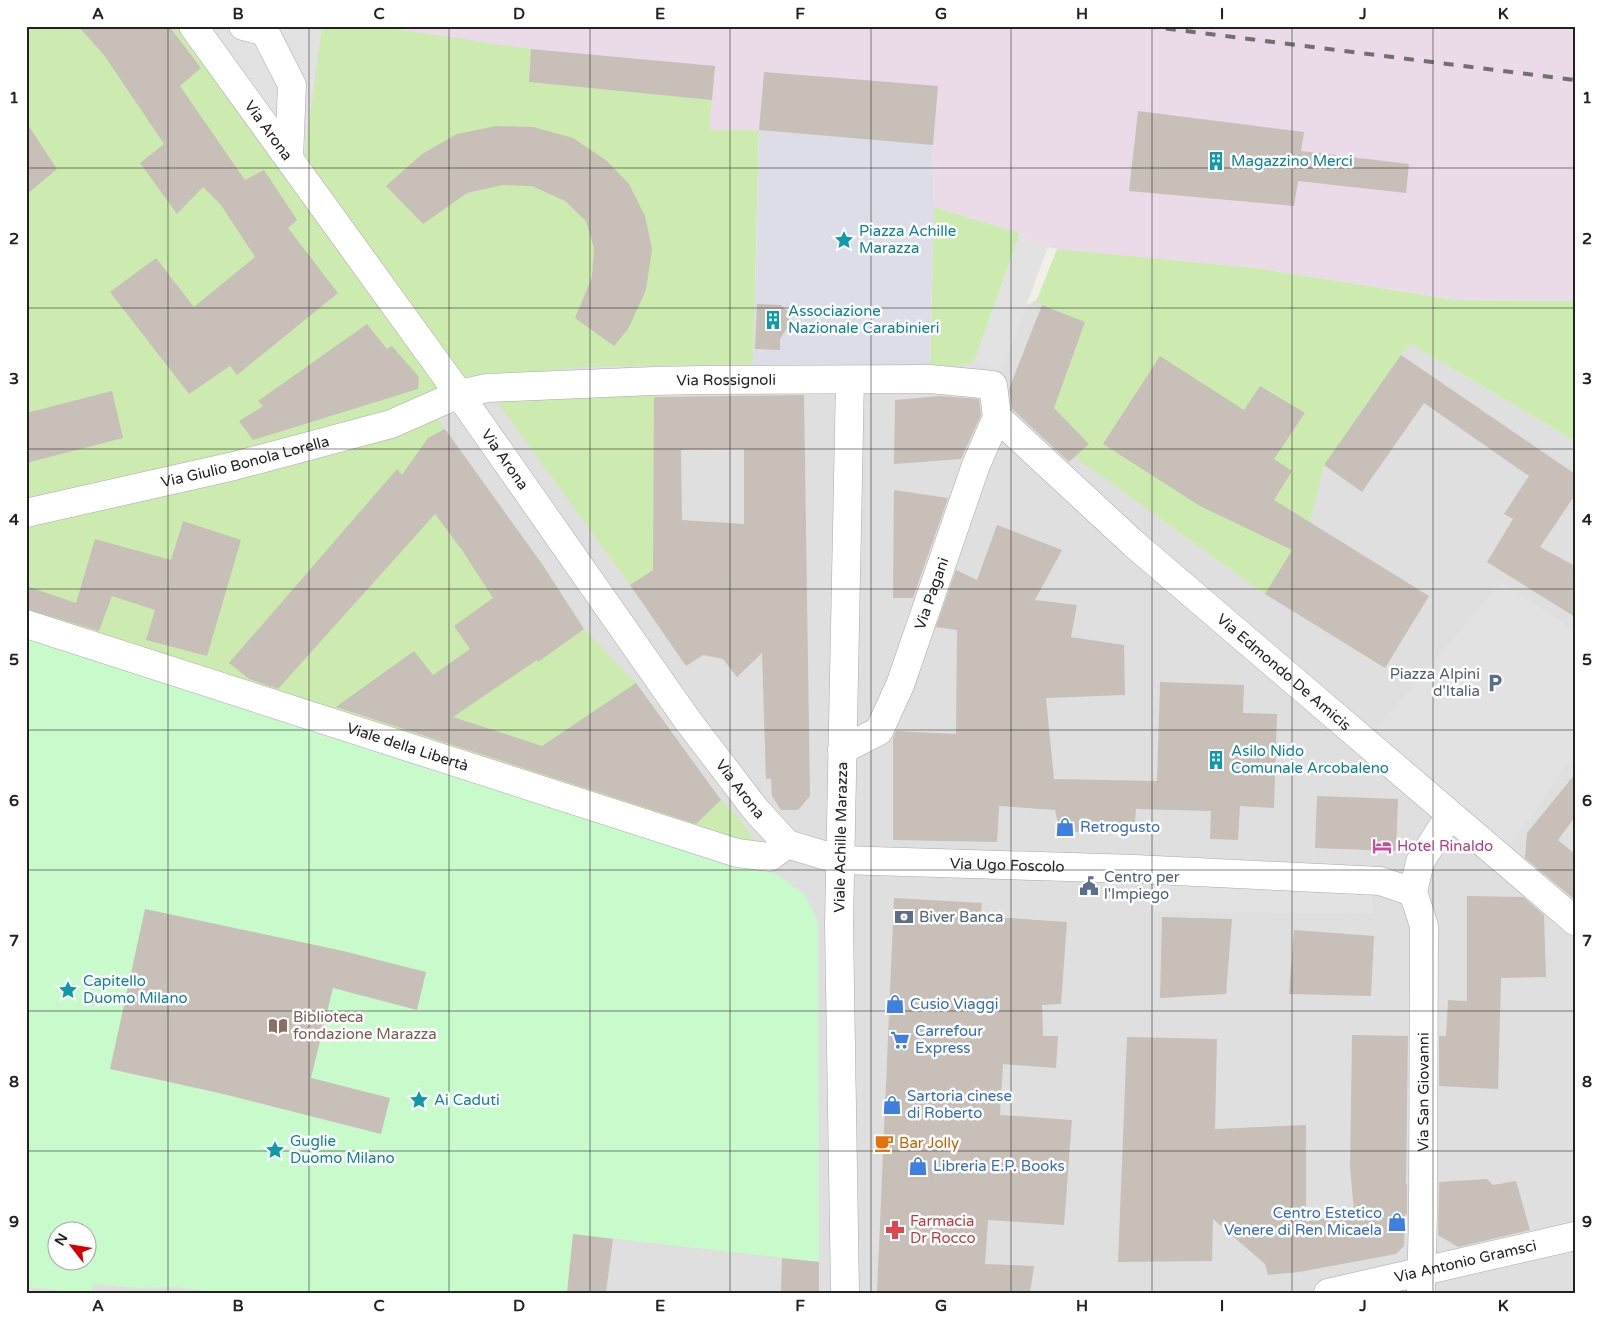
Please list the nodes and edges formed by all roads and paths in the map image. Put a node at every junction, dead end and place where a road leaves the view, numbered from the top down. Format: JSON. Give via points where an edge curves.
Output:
{"nodes":[{"id":1,"x":194,"y":26,"type":"edge"},
{"id":2,"x":244,"y":26,"type":"edge"},
{"id":3,"x":288,"y":158,"type":"junction"},
{"id":4,"x":850,"y":380,"type":"junction"},
{"id":5,"x":459,"y":394,"type":"junction"},
{"id":6,"x":997,"y":417,"type":"junction"},
{"id":7,"x":26,"y":513,"type":"edge"},
{"id":8,"x":26,"y":624,"type":"edge"},
{"id":9,"x":842,"y":750,"type":"junction"},
{"id":10,"x":1450,"y":815,"type":"junction"},
{"id":11,"x":787,"y":844,"type":"junction"},
{"id":12,"x":840,"y":860,"type":"junction"},
{"id":13,"x":1413,"y":892,"type":"junction"},
{"id":14,"x":1575,"y":921,"type":"edge"},
{"id":15,"x":1575,"y":1236,"type":"edge"},
{"id":16,"x":1421,"y":1283,"type":"edge"},
{"id":17,"x":845,"y":1293,"type":"edge"},
{"id":18,"x":1328,"y":1293,"type":"edge"}],
"edges":[{"from":1,"to":3,"type":"street","name":"Via Arona"},
{"from":2,"to":3,"type":"street","via":[[265,32],[292,85]]},
{"from":3,"to":5,"type":"street","name":"Via Arona"},
{"from":4,"to":5,"type":"street","name":"Via Rossignoli","via":[[654,380],[487,388]]},
{"from":4,"to":6,"type":"street","name":"Via Rossignoli","via":[[930,380],[993,385]]},
{"from":4,"to":9,"type":"street","name":"Viale Achille Marazza"},
{"from":5,"to":7,"type":"street","name":"Via Giulio Bonola Lorella","via":[[391,424],[234,466]]},
{"from":5,"to":11,"type":"street","name":"Via Arona","via":[[688,720],[756,810]]},
{"from":6,"to":9,"type":"street","name":"Via Pagani","via":[[976,464],[900,685],[879,730]]},
{"from":6,"to":10,"type":"street","name":"Via Edmondo De Amicis","via":[[1134,544]]},
{"from":8,"to":11,"type":"street","name":"Viale della Libertà","via":[[737,853],[770,858]]},
{"from":9,"to":12,"type":"street","name":"Viale Achille Marazza"},
{"from":10,"to":13,"type":"street","via":[[1420,862]]},
{"from":10,"to":14,"type":"street","name":"Via Edmondo De Amicis"},
{"from":11,"to":12,"type":"street"},
{"from":12,"to":13,"type":"street","name":"Via Ugo Foscolo","via":[[1380,881]]},
{"from":12,"to":17,"type":"street","name":"Viale Achille Marazza"},
{"from":13,"to":16,"type":"street","name":"Via San Giovanni","via":[[1424,926]]},
{"from":15,"to":16,"type":"street","name":"Via Antonio Gramsci"},
{"from":16,"to":18,"type":"street","name":"Via Antonio Gramsci"}]}
